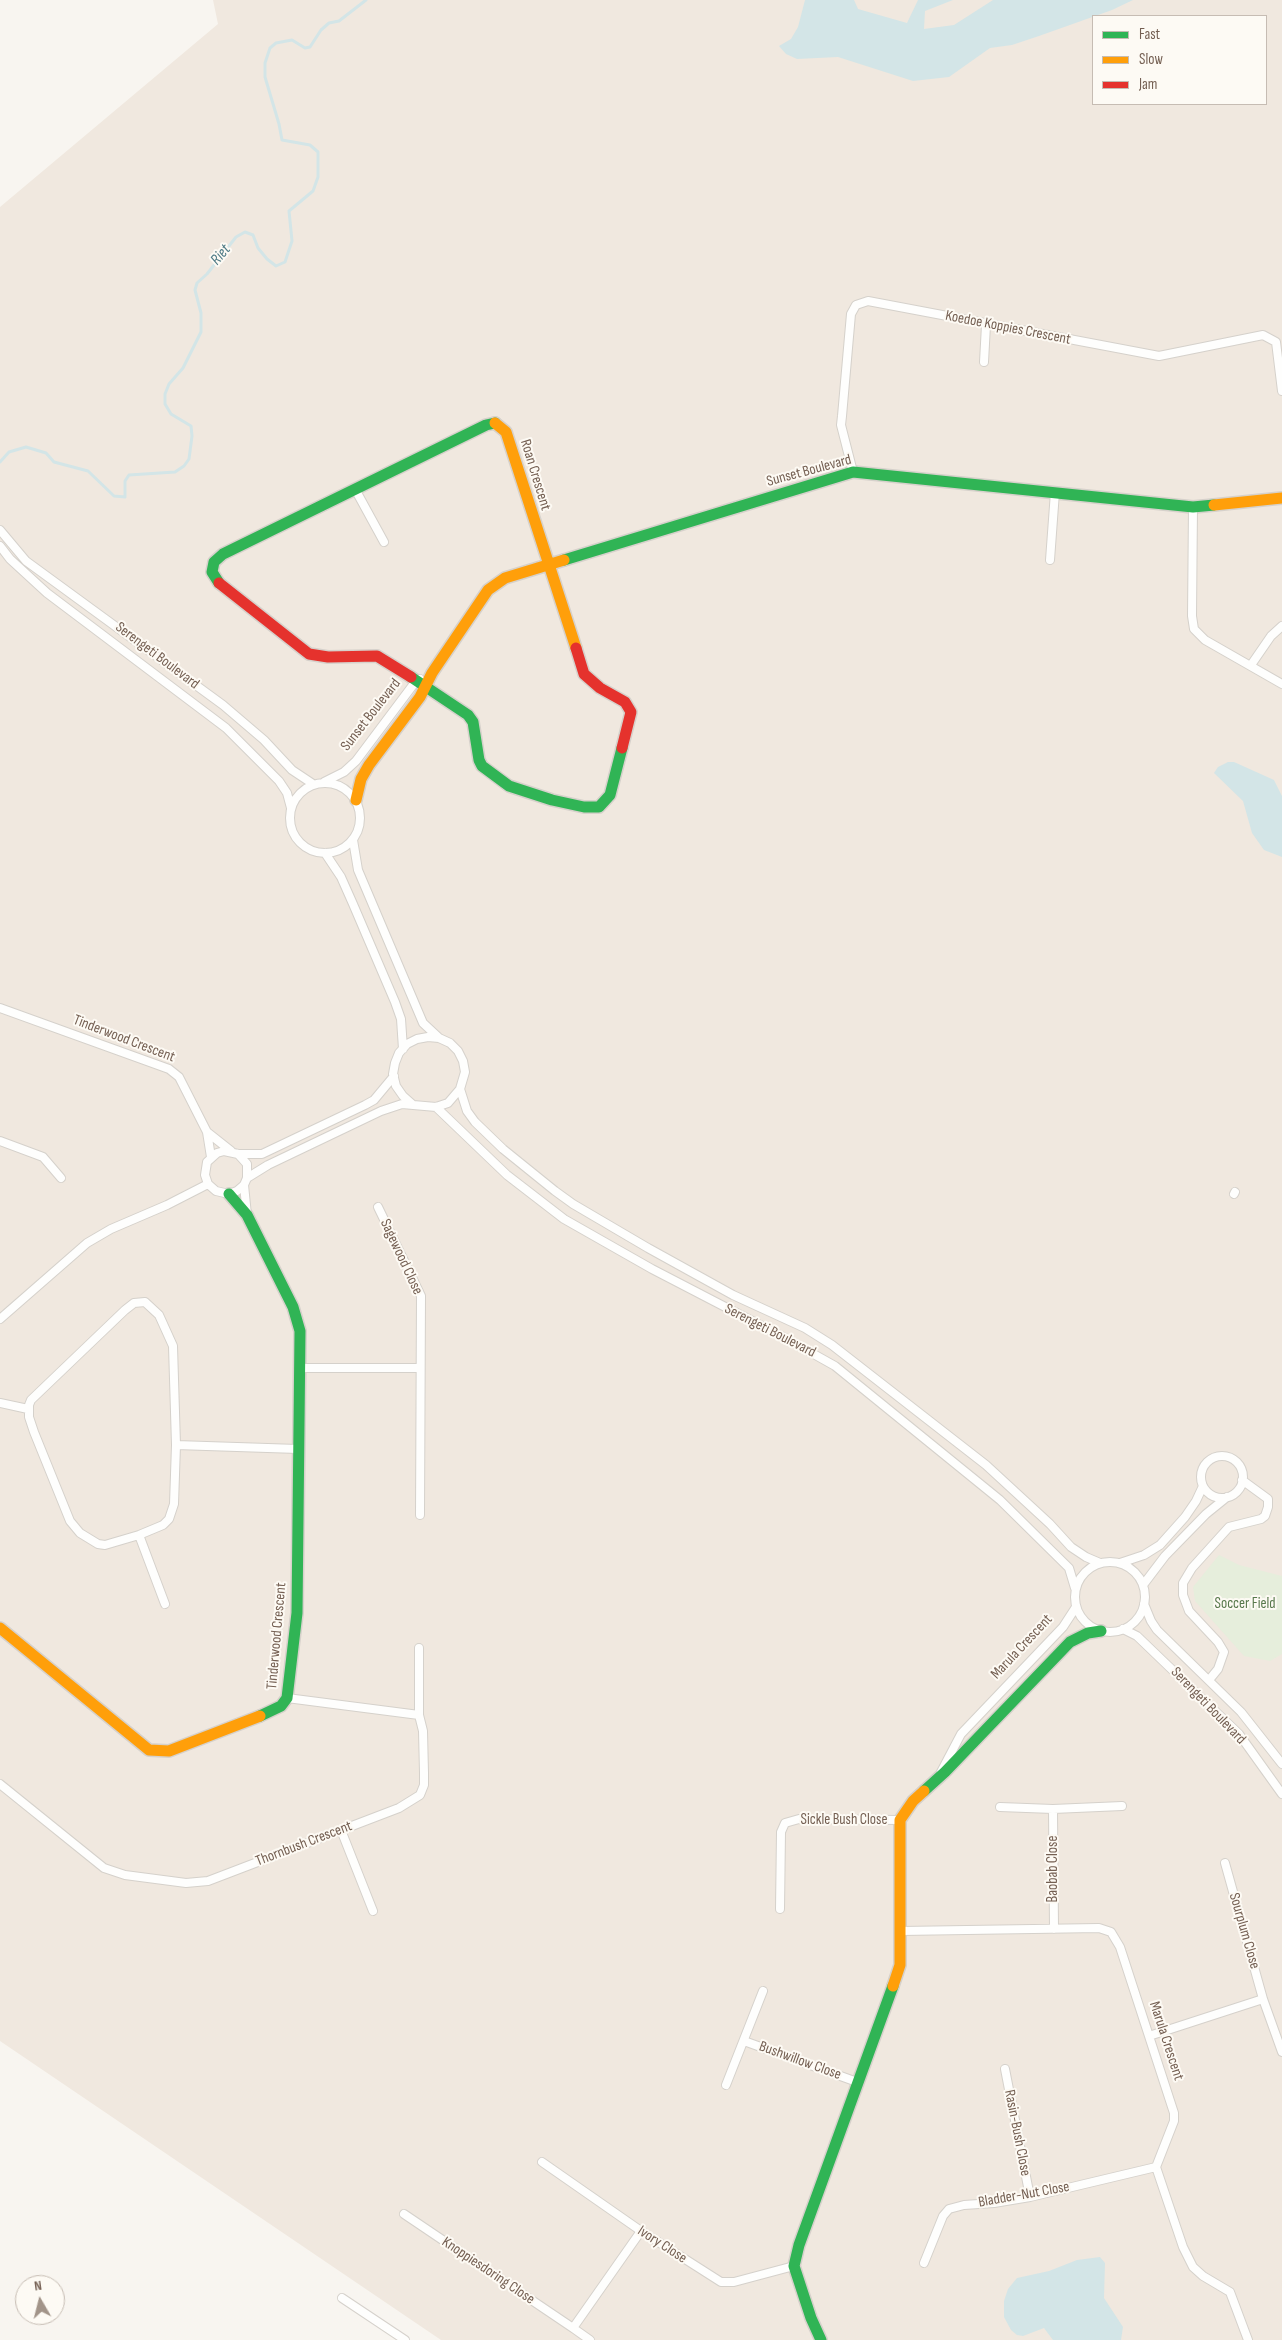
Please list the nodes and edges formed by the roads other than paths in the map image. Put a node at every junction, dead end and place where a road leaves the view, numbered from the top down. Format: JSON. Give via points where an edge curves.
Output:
{"nodes":[{"id":1,"x":986,"y":325,"type":"junction"},
{"id":2,"x":984,"y":362,"type":"dead end"},
{"id":3,"x":1282,"y":391,"type":"edge"},
{"id":4,"x":853,"y":472,"type":"junction"},
{"id":5,"x":355,"y":489,"type":"junction"},
{"id":6,"x":1055,"y":492,"type":"junction"},
{"id":7,"x":1282,"y":498,"type":"edge"},
{"id":8,"x":1194,"y":507,"type":"junction"},
{"id":9,"x":0,"y":530,"type":"edge"},
{"id":10,"x":384,"y":542,"type":"dead end"},
{"id":11,"x":0,"y":546,"type":"edge"},
{"id":12,"x":1050,"y":560,"type":"dead end"},
{"id":13,"x":547,"y":565,"type":"junction"},
{"id":14,"x":1282,"y":626,"type":"edge"},
{"id":15,"x":1251,"y":665,"type":"junction"},
{"id":16,"x":1282,"y":684,"type":"edge"},
{"id":17,"x":421,"y":685,"type":"junction"},
{"id":18,"x":387,"y":720,"type":"junction"},
{"id":19,"x":397,"y":727,"type":"junction"},
{"id":20,"x":324,"y":782,"type":"junction"},
{"id":21,"x":313,"y":784,"type":"junction"},
{"id":22,"x":356,"y":800,"type":"junction"},
{"id":23,"x":291,"y":808,"type":"junction"},
{"id":24,"x":353,"y":840,"type":"junction"},
{"id":25,"x":325,"y":853,"type":"junction"},
{"id":26,"x":0,"y":1008,"type":"edge"},
{"id":27,"x":439,"y":1038,"type":"junction"},
{"id":28,"x":403,"y":1049,"type":"junction"},
{"id":29,"x":394,"y":1076,"type":"junction"},
{"id":30,"x":460,"y":1089,"type":"junction"},
{"id":31,"x":412,"y":1104,"type":"junction"},
{"id":32,"x":436,"y":1107,"type":"junction"},
{"id":33,"x":208,"y":1132,"type":"junction"},
{"id":34,"x":309,"y":1132,"type":"junction"},
{"id":35,"x":0,"y":1141,"type":"edge"},
{"id":36,"x":314,"y":1143,"type":"junction"},
{"id":37,"x":234,"y":1152,"type":"junction"},
{"id":38,"x":211,"y":1157,"type":"junction"},
{"id":39,"x":61,"y":1178,"type":"dead end"},
{"id":40,"x":246,"y":1182,"type":"junction"},
{"id":41,"x":208,"y":1184,"type":"junction"},
{"id":42,"x":229,"y":1194,"type":"junction"},
{"id":43,"x":378,"y":1207,"type":"dead end"},
{"id":44,"x":247,"y":1215,"type":"junction"},
{"id":45,"x":4,"y":1312,"type":"edge"},
{"id":46,"x":0,"y":1319,"type":"edge"},
{"id":47,"x":300,"y":1368,"type":"junction"},
{"id":48,"x":420,"y":1368,"type":"junction"},
{"id":49,"x":0,"y":1403,"type":"edge"},
{"id":50,"x":28,"y":1409,"type":"junction"},
{"id":51,"x":176,"y":1445,"type":"junction"},
{"id":52,"x":298,"y":1449,"type":"junction"},
{"id":53,"x":1242,"y":1480,"type":"junction"},
{"id":54,"x":1203,"y":1486,"type":"junction"},
{"id":55,"x":1227,"y":1497,"type":"junction"},
{"id":56,"x":420,"y":1515,"type":"dead end"},
{"id":57,"x":139,"y":1534,"type":"junction"},
{"id":58,"x":1100,"y":1563,"type":"junction"},
{"id":59,"x":1120,"y":1563,"type":"junction"},
{"id":60,"x":1143,"y":1585,"type":"junction"},
{"id":61,"x":1075,"y":1588,"type":"junction"},
{"id":62,"x":164,"y":1604,"type":"dead end"},
{"id":63,"x":1144,"y":1604,"type":"junction"},
{"id":64,"x":1076,"y":1607,"type":"junction"},
{"id":65,"x":0,"y":1628,"type":"edge"},
{"id":66,"x":1123,"y":1630,"type":"junction"},
{"id":67,"x":1101,"y":1631,"type":"junction"},
{"id":68,"x":419,"y":1648,"type":"dead end"},
{"id":69,"x":1209,"y":1680,"type":"junction"},
{"id":70,"x":996,"y":1697,"type":"junction"},
{"id":71,"x":286,"y":1698,"type":"junction"},
{"id":72,"x":1007,"y":1707,"type":"junction"},
{"id":73,"x":419,"y":1715,"type":"junction"},
{"id":74,"x":971,"y":1723,"type":"junction"},
{"id":75,"x":982,"y":1734,"type":"junction"},
{"id":76,"x":1282,"y":1764,"type":"edge"},
{"id":77,"x":937,"y":1779,"type":"junction"},
{"id":78,"x":0,"y":1784,"type":"edge"},
{"id":79,"x":1282,"y":1794,"type":"edge"},
{"id":80,"x":1122,"y":1806,"type":"dead end"},
{"id":81,"x":1000,"y":1807,"type":"dead end"},
{"id":82,"x":1053,"y":1809,"type":"junction"},
{"id":83,"x":900,"y":1820,"type":"junction"},
{"id":84,"x":341,"y":1830,"type":"junction"},
{"id":85,"x":1225,"y":1863,"type":"dead end"},
{"id":86,"x":780,"y":1909,"type":"dead end"},
{"id":87,"x":373,"y":1911,"type":"dead end"},
{"id":88,"x":1054,"y":1929,"type":"junction"},
{"id":89,"x":901,"y":1931,"type":"junction"},
{"id":90,"x":763,"y":1992,"type":"dead end"},
{"id":91,"x":1263,"y":1999,"type":"junction"},
{"id":92,"x":1149,"y":2036,"type":"junction"},
{"id":93,"x":744,"y":2041,"type":"junction"},
{"id":94,"x":1282,"y":2052,"type":"edge"},
{"id":95,"x":1005,"y":2069,"type":"dead end"},
{"id":96,"x":857,"y":2082,"type":"junction"},
{"id":97,"x":726,"y":2085,"type":"dead end"},
{"id":98,"x":542,"y":2162,"type":"dead end"},
{"id":99,"x":1156,"y":2167,"type":"junction"},
{"id":100,"x":1030,"y":2197,"type":"junction"},
{"id":101,"x":404,"y":2214,"type":"dead end"},
{"id":102,"x":641,"y":2231,"type":"junction"},
{"id":103,"x":924,"y":2263,"type":"dead end"},
{"id":104,"x":794,"y":2266,"type":"junction"},
{"id":105,"x":342,"y":2298,"type":"dead end"},
{"id":106,"x":573,"y":2328,"type":"junction"},
{"id":107,"x":405,"y":2340,"type":"edge"},
{"id":108,"x":590,"y":2340,"type":"edge"},
{"id":109,"x":821,"y":2340,"type":"edge"},
{"id":110,"x":1248,"y":2340,"type":"edge"}],
"edges":[{"from":1,"to":2,"type":"street"},
{"from":1,"to":3,"type":"street","name":"Koedoe Koppies Crescent","via":[[1159,356],[1263,335],[1276,342]]},
{"from":1,"to":4,"type":"street","name":"Koedoe Koppies Crescent","via":[[882,303],[868,301],[856,305],[851,314],[841,425]]},
{"from":4,"to":6,"type":"street","name":"Sunset Boulevard"},
{"from":4,"to":13,"type":"street","name":"Sunset Boulevard"},
{"from":5,"to":10,"type":"street"},
{"from":5,"to":13,"type":"street","name":"Roan Crescent","via":[[486,425],[495,424],[506,432]]},
{"from":5,"to":17,"type":"street","name":"Roan Crescent","via":[[223,554],[214,562],[212,572],[218,582],[309,654],[377,656]]},
{"from":6,"to":8,"type":"street","name":"Sunset Boulevard"},
{"from":6,"to":12,"type":"street"},
{"from":7,"to":8,"type":"street","name":"Sunset Boulevard"},
{"from":8,"to":15,"type":"street","via":[[1194,629],[1205,640]]},
{"from":9,"to":21,"type":"street","name":"Serengeti Boulevard","via":[[26,561],[223,704],[292,770]]},
{"from":11,"to":23,"type":"street","name":"Serengeti Boulevard","via":[[47,593],[226,728],[279,781]]},
{"from":13,"to":17,"type":"street","name":"Sunset Boulevard","via":[[505,578],[488,590]]},
{"from":13,"to":17,"type":"street","name":"Roan Crescent","via":[[584,674],[600,688],[626,702],[631,712],[610,796],[605,803],[599,807],[584,807],[509,786],[482,766],[473,722],[468,715]]},
{"from":14,"to":15,"type":"street"},
{"from":15,"to":16,"type":"street"},
{"from":17,"to":18,"type":"street","name":"Sunset Boulevard"},
{"from":17,"to":19,"type":"street","name":"Sunset Boulevard"},
{"from":18,"to":19,"type":"street"},
{"from":18,"to":20,"type":"street","name":"Sunset Boulevard","via":[[348,769]]},
{"from":19,"to":22,"type":"street","name":"Sunset Boulevard","via":[[368,765]]},
{"from":20,"to":21,"type":"street"},
{"from":20,"to":22,"type":"street","via":[[346,788]]},
{"from":21,"to":23,"type":"street","via":[[295,798]]},
{"from":22,"to":24,"type":"street","via":[[361,817]]},
{"from":23,"to":25,"type":"street","via":[[289,820],[299,842],[308,849]]},
{"from":24,"to":25,"type":"street","via":[[344,848]]},
{"from":24,"to":27,"type":"street","via":[[358,870],[422,1023]]},
{"from":25,"to":28,"type":"street","via":[[354,904],[395,1002],[401,1019]]},
{"from":26,"to":33,"type":"street","name":"Tinderwood Crescent","via":[[169,1069],[182,1082]]},
{"from":27,"to":28,"type":"street","via":[[417,1039]]},
{"from":27,"to":30,"type":"street","via":[[450,1043],[463,1061],[465,1072]]},
{"from":28,"to":29,"type":"street","via":[[395,1063]]},
{"from":29,"to":31,"type":"street","via":[[396,1086]]},
{"from":29,"to":34,"type":"street","via":[[374,1100]]},
{"from":30,"to":32,"type":"street","via":[[448,1102]]},
{"from":30,"to":58,"type":"street","name":"Serengeti Boulevard","via":[[467,1111],[475,1122],[555,1191],[648,1248],[832,1345],[986,1466],[1071,1546]]},
{"from":31,"to":32,"type":"street"},
{"from":31,"to":36,"type":"street","via":[[381,1111]]},
{"from":32,"to":61,"type":"street","name":"Serengeti Boulevard","via":[[507,1175],[564,1219],[835,1366],[1000,1500],[1069,1568]]},
{"from":33,"to":37,"type":"street","name":"Tinderwood Crescent"},
{"from":33,"to":38,"type":"street","name":"Tinderwood Crescent"},
{"from":34,"to":36,"type":"street"},
{"from":34,"to":37,"type":"street","via":[[262,1154]]},
{"from":35,"to":39,"type":"street","via":[[42,1157]]},
{"from":36,"to":40,"type":"street","via":[[268,1165]]},
{"from":37,"to":38,"type":"street","via":[[224,1151]]},
{"from":37,"to":40,"type":"street","via":[[247,1164]]},
{"from":38,"to":41,"type":"street","via":[[205,1169]]},
{"from":40,"to":42,"type":"street"},
{"from":40,"to":44,"type":"street","name":"Tinderwood Crescent"},
{"from":41,"to":42,"type":"street","via":[[216,1191]]},
{"from":41,"to":45,"type":"street","via":[[87,1243]]},
{"from":42,"to":44,"type":"street","name":"Tinderwood Crescent"},
{"from":43,"to":48,"type":"street","name":"Sagewood Close","via":[[421,1296]]},
{"from":44,"to":47,"type":"street","name":"Tinderwood Crescent","via":[[298,1316]]},
{"from":45,"to":46,"type":"street"},
{"from":47,"to":48,"type":"street"},
{"from":47,"to":52,"type":"street","name":"Tinderwood Crescent"},
{"from":48,"to":56,"type":"street","name":"Sagewood Close"},
{"from":49,"to":50,"type":"street"},
{"from":50,"to":51,"type":"street","via":[[31,1400],[125,1310],[134,1303],[145,1302],[159,1315],[173,1346]]},
{"from":50,"to":57,"type":"street","via":[[65,1510],[80,1533],[105,1545]]},
{"from":51,"to":52,"type":"street"},
{"from":51,"to":57,"type":"street","via":[[172,1515],[164,1525]]},
{"from":52,"to":71,"type":"street","name":"Tinderwood Crescent","via":[[297,1614]]},
{"from":53,"to":54,"type":"street","via":[[1240,1466],[1235,1461],[1216,1457],[1210,1459],[1202,1470]]},
{"from":53,"to":55,"type":"street","via":[[1235,1493]]},
{"from":53,"to":69,"type":"street","via":[[1268,1499],[1265,1516],[1226,1529],[1185,1576],[1183,1583],[1183,1595],[1189,1611],[1224,1652],[1222,1662]]},
{"from":54,"to":55,"type":"street","via":[[1215,1497]]},
{"from":54,"to":59,"type":"street","via":[[1189,1512],[1160,1545],[1144,1555]]},
{"from":55,"to":60,"type":"street","via":[[1160,1561]]},
{"from":57,"to":62,"type":"street"},
{"from":58,"to":59,"type":"street"},
{"from":58,"to":61,"type":"street","via":[[1087,1569]]},
{"from":59,"to":60,"type":"street","via":[[1130,1568]]},
{"from":60,"to":63,"type":"street"},
{"from":61,"to":64,"type":"street"},
{"from":63,"to":66,"type":"street","via":[[1138,1619]]},
{"from":63,"to":69,"type":"street","name":"Serengeti Boulevard","via":[[1157,1630]]},
{"from":64,"to":67,"type":"street","via":[[1083,1621]]},
{"from":64,"to":70,"type":"street","name":"Marula Crescent","via":[[1063,1627]]},
{"from":65,"to":71,"type":"street","name":"Tinderwood Crescent","via":[[149,1750],[169,1751],[261,1716],[281,1706]]},
{"from":66,"to":67,"type":"street"},
{"from":66,"to":79,"type":"street","name":"Serengeti Boulevard","via":[[1137,1636],[1239,1734]]},
{"from":67,"to":72,"type":"street","name":"Marula Crescent","via":[[1070,1642]]},
{"from":68,"to":73,"type":"street"},
{"from":69,"to":76,"type":"street","name":"Serengeti Boulevard","via":[[1241,1712]]},
{"from":70,"to":72,"type":"street"},
{"from":70,"to":74,"type":"street","name":"Marula Crescent"},
{"from":71,"to":73,"type":"street"},
{"from":72,"to":75,"type":"street","name":"Marula Crescent"},
{"from":73,"to":84,"type":"street","name":"Thornbush Crescent","via":[[423,1791],[409,1803]]},
{"from":74,"to":75,"type":"street"},
{"from":74,"to":77,"type":"street","name":"Marula Crescent","via":[[956,1742]]},
{"from":75,"to":77,"type":"street","name":"Marula Crescent"},
{"from":77,"to":83,"type":"street","name":"Marula Crescent"},
{"from":78,"to":84,"type":"street","name":"Thornbush Crescent","via":[[104,1868],[125,1875],[186,1883],[208,1882]]},
{"from":80,"to":82,"type":"street"},
{"from":81,"to":82,"type":"street"},
{"from":82,"to":88,"type":"street","name":"Baobab Close"},
{"from":83,"to":86,"type":"street","name":"Sickle Bush Close","via":[[799,1819],[785,1823],[781,1832]]},
{"from":83,"to":89,"type":"street"},
{"from":84,"to":87,"type":"street"},
{"from":85,"to":91,"type":"street","name":"Sourplum Close"},
{"from":88,"to":89,"type":"street","name":"Marula Crescent"},
{"from":88,"to":92,"type":"street","name":"Marula Crescent","via":[[1099,1928],[1111,1932],[1120,1947]]},
{"from":89,"to":96,"type":"street","via":[[900,1965]]},
{"from":90,"to":93,"type":"street","name":"Bushwillow Close"},
{"from":91,"to":92,"type":"street"},
{"from":91,"to":94,"type":"street","name":"Sourplum Close"},
{"from":92,"to":99,"type":"street","name":"Marula Crescent","via":[[1174,2116],[1170,2135]]},
{"from":93,"to":96,"type":"street","name":"Bushwillow Close"},
{"from":93,"to":97,"type":"street","name":"Bushwillow Close"},
{"from":95,"to":100,"type":"street","name":"Rasin-Bush Close"},
{"from":96,"to":104,"type":"street"},
{"from":98,"to":102,"type":"street","name":"Ivory Close"},
{"from":99,"to":100,"type":"street","name":"Bladder-Nut Close"},
{"from":99,"to":110,"type":"street","via":[[1190,2263],[1203,2276],[1230,2292]]},
{"from":100,"to":103,"type":"street","name":"Bladder-Nut Close","via":[[949,2209],[943,2216]]},
{"from":101,"to":106,"type":"street","name":"Knoppiesdoring Close"},
{"from":102,"to":104,"type":"street","name":"Ivory Close","via":[[721,2282],[734,2282]]},
{"from":102,"to":106,"type":"street"},
{"from":104,"to":109,"type":"street"},
{"from":105,"to":107,"type":"street"},
{"from":106,"to":108,"type":"street","name":"Knoppiesdoring Close"}]}
